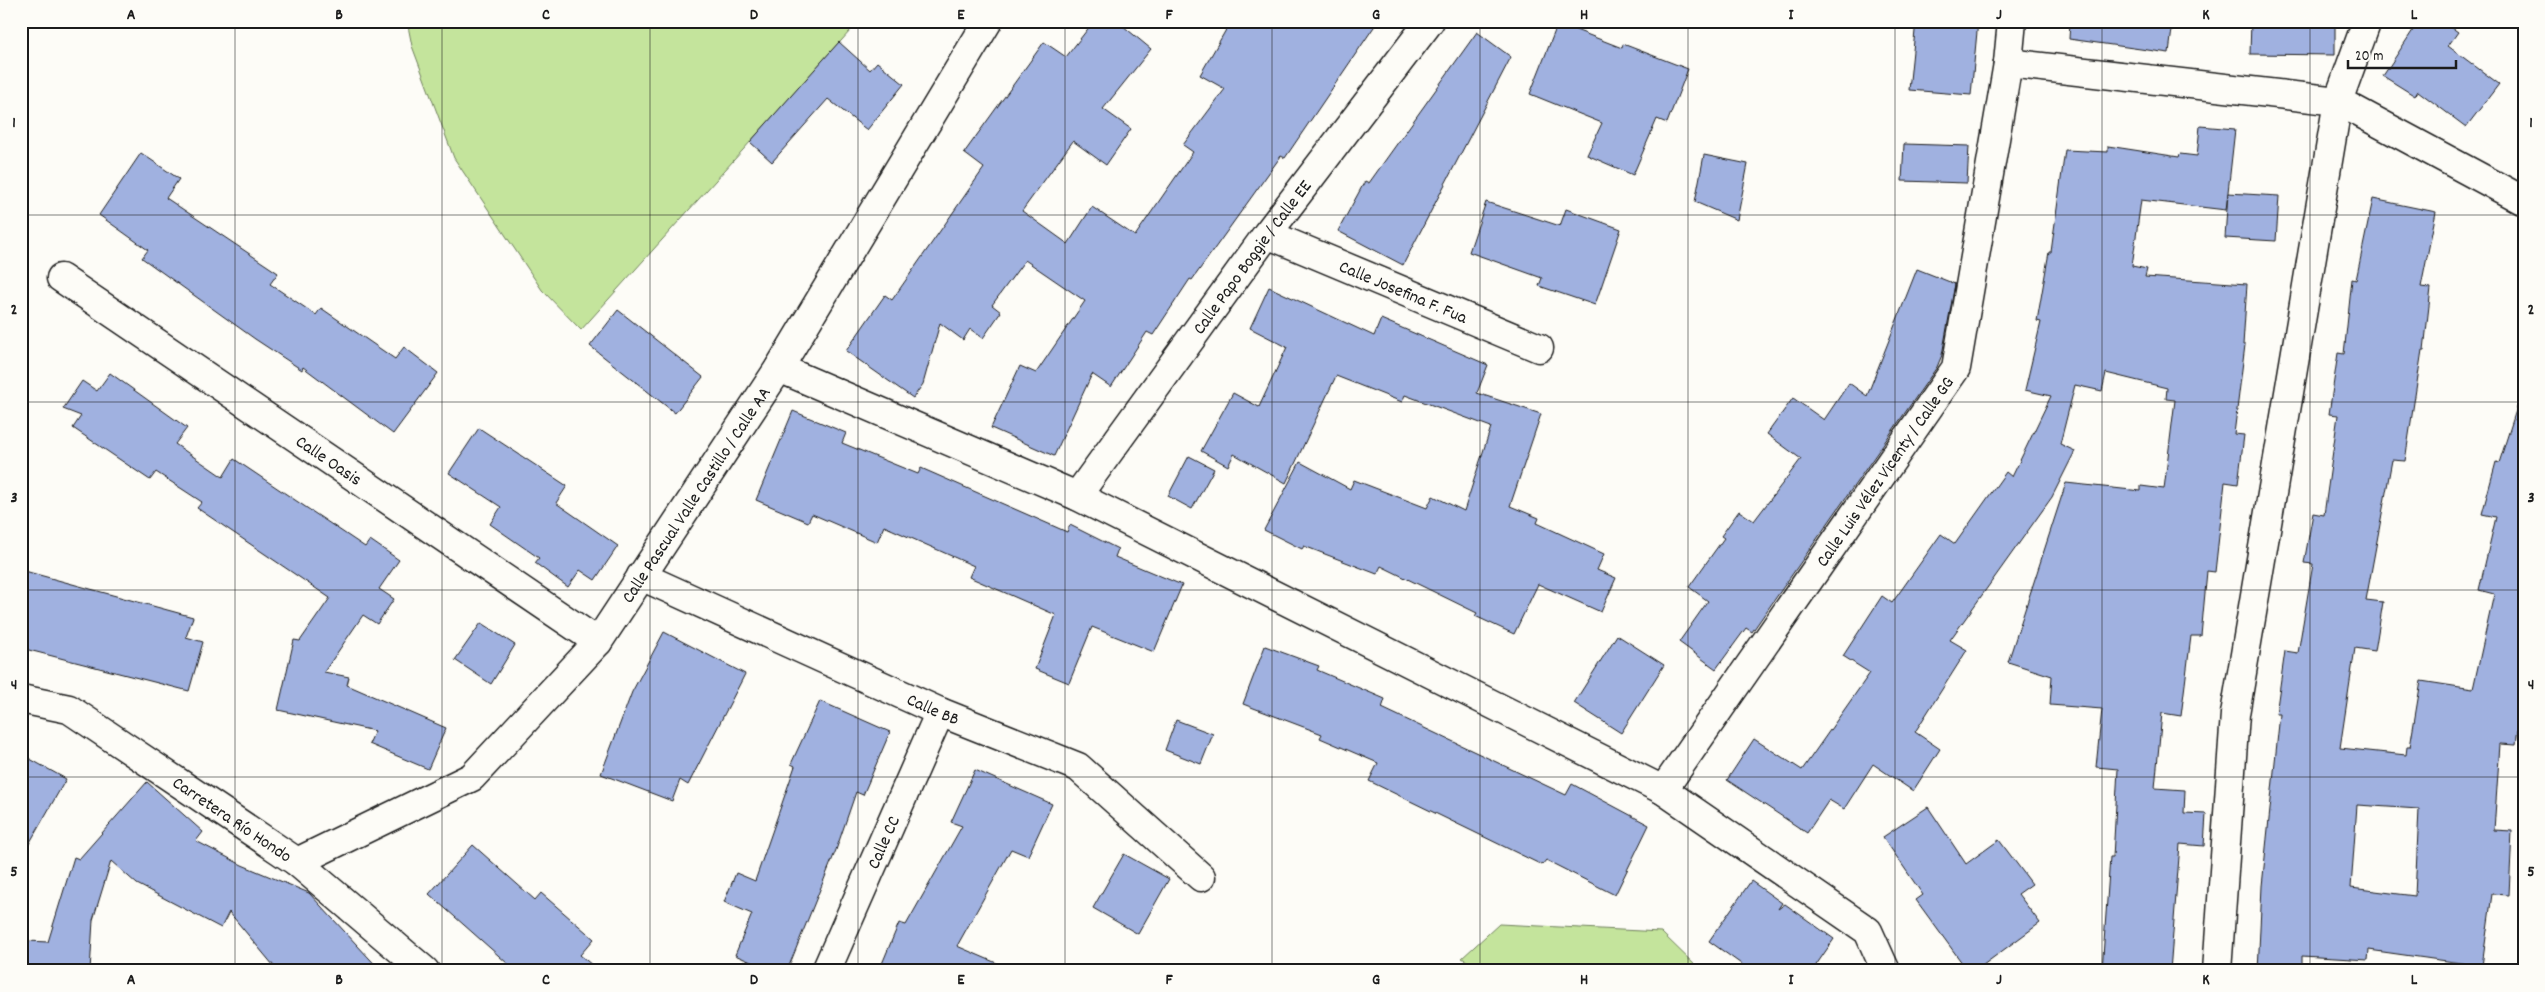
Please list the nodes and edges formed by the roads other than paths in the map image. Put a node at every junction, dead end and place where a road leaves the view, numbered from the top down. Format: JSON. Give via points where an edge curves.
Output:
{"nodes":[{"id":1,"x":988,"y":21,"type":"edge"},
{"id":2,"x":1430,"y":21,"type":"edge"},
{"id":3,"x":2012,"y":21,"type":"edge"},
{"id":4,"x":2367,"y":21,"type":"edge"},
{"id":5,"x":2008,"y":63,"type":"junction"},
{"id":6,"x":2338,"y":101,"type":"junction"},
{"id":7,"x":2524,"y":201,"type":"edge"},
{"id":8,"x":1267,"y":234,"type":"junction"},
{"id":9,"x":60,"y":278,"type":"dead end"},
{"id":10,"x":1539,"y":348,"type":"dead end"},
{"id":11,"x":779,"y":368,"type":"junction"},
{"id":12,"x":1077,"y":496,"type":"junction"},
{"id":13,"x":641,"y":576,"type":"junction"},
{"id":14,"x":598,"y":642,"type":"junction"},
{"id":15,"x":21,"y":699,"type":"edge"},
{"id":16,"x":940,"y":712,"type":"junction"},
{"id":17,"x":1663,"y":790,"type":"junction"},
{"id":18,"x":298,"y":862,"type":"junction"},
{"id":19,"x":1201,"y":877,"type":"dead end"},
{"id":20,"x":425,"y":971,"type":"edge"},
{"id":21,"x":826,"y":971,"type":"edge"},
{"id":22,"x":1886,"y":971,"type":"edge"},
{"id":23,"x":2217,"y":971,"type":"edge"}],
"edges":[{"from":1,"to":11,"type":"street","name":"Calle Pascual Valle Castillo / Calle AA"},
{"from":2,"to":8,"type":"street","name":"Calle Papo Boggie / Calle EE"},
{"from":3,"to":5,"type":"street","name":"Calle Luis Vélez Vicenty / Calle GG"},
{"from":4,"to":6,"type":"street"},
{"from":5,"to":6,"type":"street"},
{"from":5,"to":17,"type":"street","name":"Calle Luis Vélez Vicenty / Calle GG","via":[[1956,368]]},
{"from":6,"to":7,"type":"street"},
{"from":6,"to":23,"type":"street","via":[[2235,714]]},
{"from":8,"to":10,"type":"street","name":"Calle Josefina F. Fua"},
{"from":8,"to":12,"type":"street","name":"Calle Papo Boggie / Calle EE"},
{"from":9,"to":14,"type":"street","name":"Calle Oasis"},
{"from":11,"to":12,"type":"street"},
{"from":11,"to":13,"type":"street","name":"Calle Pascual Valle Castillo / Calle AA"},
{"from":12,"to":17,"type":"street"},
{"from":13,"to":14,"type":"street","name":"Calle Pascual Valle Castillo / Calle AA"},
{"from":13,"to":16,"type":"street","name":"Calle BB"},
{"from":14,"to":18,"type":"street","name":"Calle Pascual Valle Castillo / Calle AA","via":[[472,777]]},
{"from":15,"to":18,"type":"street","name":"Carretera Río Hondo","via":[[69,709]]},
{"from":16,"to":19,"type":"street","name":"Calle BB","via":[[1078,767]]},
{"from":16,"to":21,"type":"street","name":"Calle CC"},
{"from":17,"to":22,"type":"street","via":[[1868,930]]},
{"from":18,"to":20,"type":"street","name":"Carretera Río Hondo"}]}
